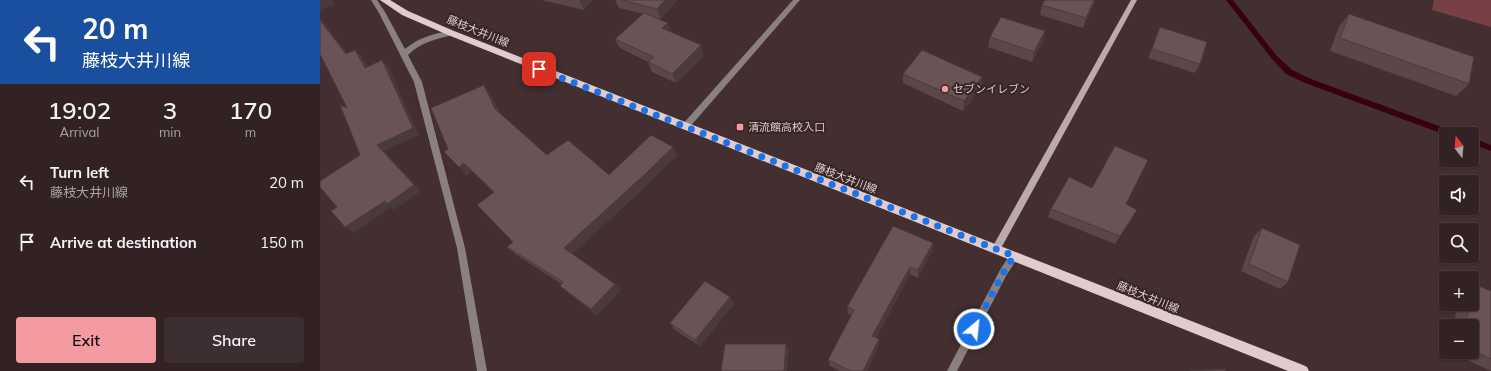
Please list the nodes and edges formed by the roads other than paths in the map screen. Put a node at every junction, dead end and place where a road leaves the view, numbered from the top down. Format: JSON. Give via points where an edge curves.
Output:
{"nodes":[{"id":1,"x":374,"y":0,"type":"edge"},
{"id":2,"x":384,"y":0,"type":"edge"},
{"id":3,"x":797,"y":0,"type":"edge"},
{"id":4,"x":1134,"y":0,"type":"edge"},
{"id":5,"x":451,"y":34,"type":"junction"},
{"id":6,"x":404,"y":55,"type":"junction"},
{"id":7,"x":685,"y":127,"type":"junction"},
{"id":8,"x":996,"y":250,"type":"junction"},
{"id":9,"x":1014,"y":256,"type":"junction"},
{"id":10,"x":482,"y":371,"type":"edge"},
{"id":11,"x":952,"y":371,"type":"edge"},
{"id":12,"x":1303,"y":371,"type":"edge"}],
"edges":[{"from":1,"to":6,"type":"street"},
{"from":2,"to":5,"type":"main road","name":"藤枝大井川線"},
{"from":3,"to":7,"type":"street"},
{"from":4,"to":8,"type":"street"},
{"from":5,"to":6,"type":"street","via":[[430,37],[416,43]]},
{"from":5,"to":7,"type":"main road","name":"藤枝大井川線"},
{"from":6,"to":10,"type":"street","via":[[418,82],[461,248]]},
{"from":7,"to":8,"type":"main road","name":"藤枝大井川線"},
{"from":8,"to":9,"type":"main road","name":"藤枝大井川線"},
{"from":9,"to":11,"type":"street"},
{"from":9,"to":12,"type":"main road","name":"藤枝大井川線"}]}
